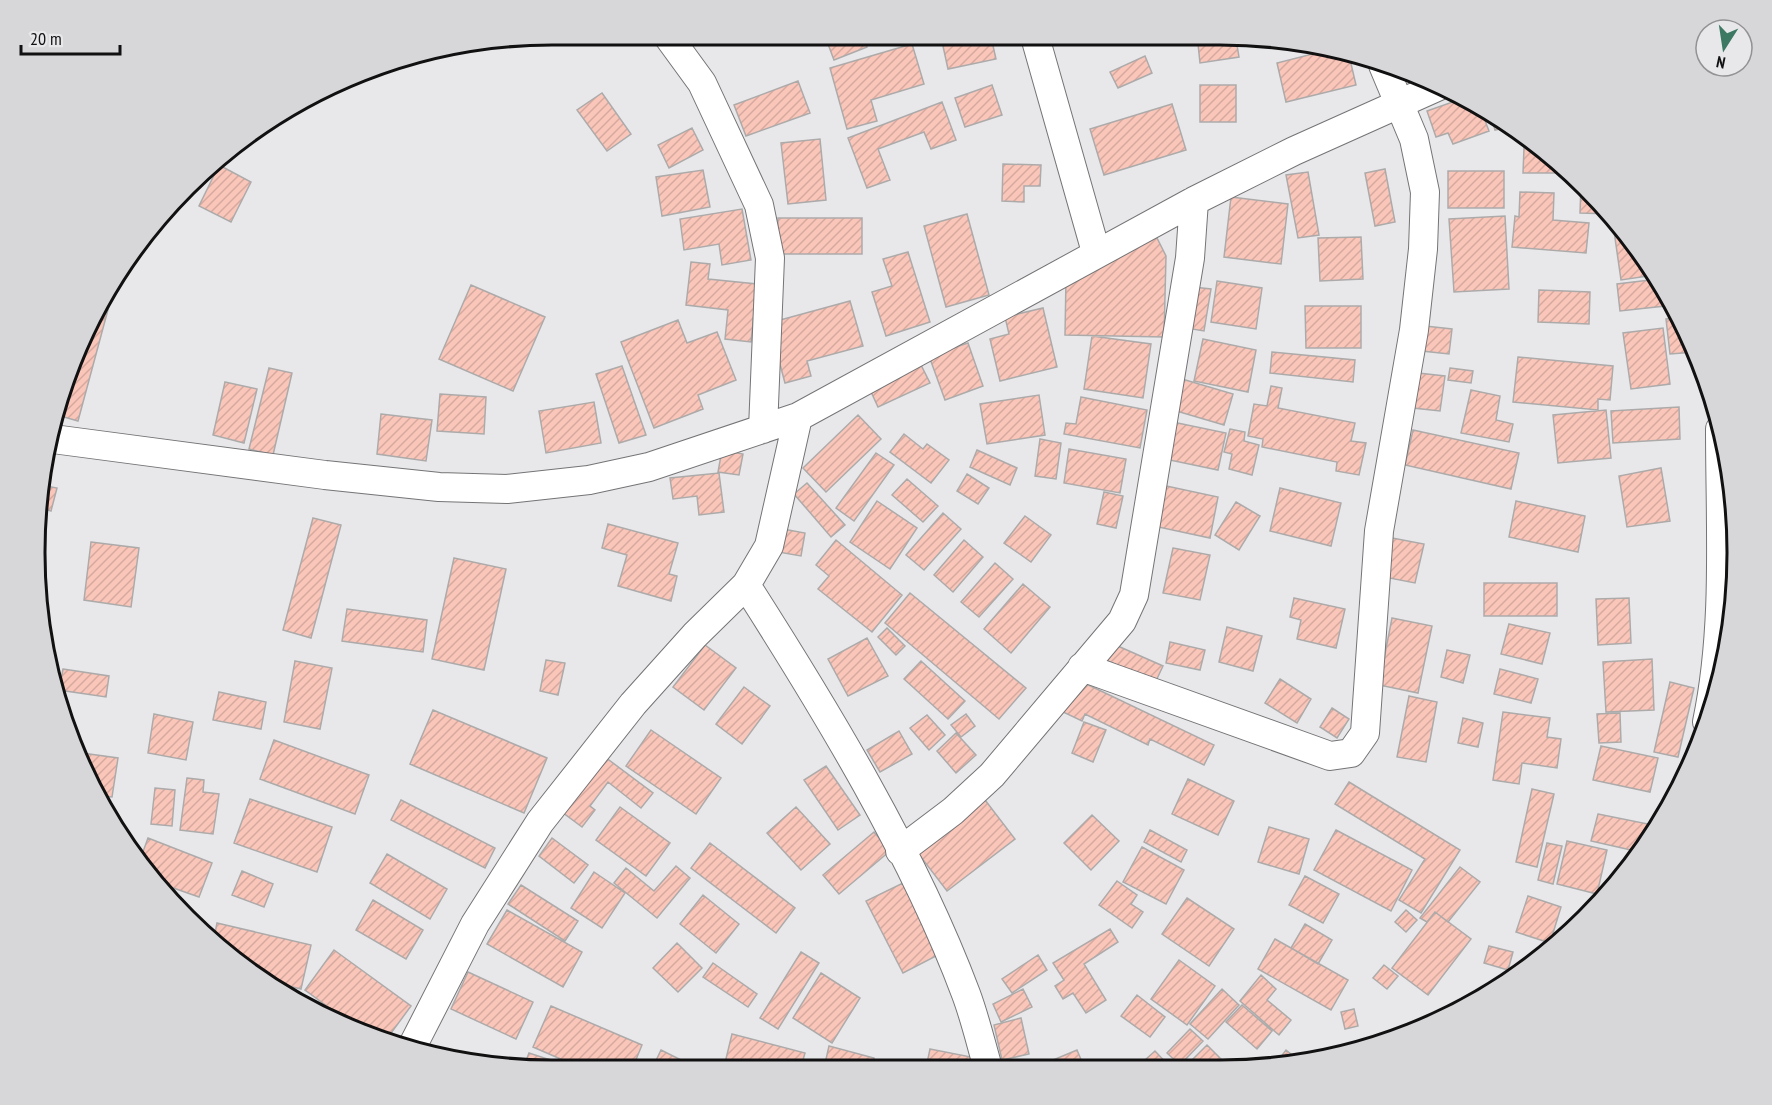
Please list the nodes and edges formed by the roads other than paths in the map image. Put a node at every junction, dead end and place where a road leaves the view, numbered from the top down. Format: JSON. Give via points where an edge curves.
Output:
{"nodes":[{"id":1,"x":674,"y":45,"type":"edge"},
{"id":2,"x":1037,"y":45,"type":"edge"},
{"id":3,"x":1386,"y":73,"type":"edge"},
{"id":4,"x":1430,"y":91,"type":"edge"},
{"id":5,"x":1398,"y":107,"type":"junction"},
{"id":6,"x":1194,"y":201,"type":"junction"},
{"id":7,"x":1096,"y":252,"type":"junction"},
{"id":8,"x":798,"y":417,"type":"junction"},
{"id":9,"x":763,"y":429,"type":"junction"},
{"id":10,"x":58,"y":440,"type":"edge"},
{"id":11,"x":1720,"y":470,"type":"edge"},
{"id":12,"x":746,"y":585,"type":"junction"},
{"id":13,"x":1716,"y":655,"type":"edge"},
{"id":14,"x":1082,"y":667,"type":"junction"},
{"id":15,"x":900,"y":850,"type":"junction"},
{"id":16,"x":415,"y":1041,"type":"edge"},
{"id":17,"x":986,"y":1060,"type":"edge"}],
"edges":[{"from":1,"to":9,"type":"street","via":[[702,83],[759,205],[770,258]]},
{"from":2,"to":7,"type":"street"},
{"from":3,"to":5,"type":"street"},
{"from":4,"to":5,"type":"street"},
{"from":5,"to":6,"type":"street"},
{"from":5,"to":14,"type":"street","via":[[1414,139],[1425,192],[1423,249],[1414,330],[1379,531],[1365,733],[1351,753],[1330,756]]},
{"from":6,"to":7,"type":"street"},
{"from":6,"to":14,"type":"street","via":[[1189,267],[1134,595],[1122,621]]},
{"from":7,"to":8,"type":"street"},
{"from":8,"to":9,"type":"street"},
{"from":8,"to":12,"type":"street","via":[[769,546]]},
{"from":9,"to":10,"type":"street","via":[[649,467],[589,480],[507,489],[439,487],[325,475]]},
{"from":11,"to":13,"type":"street"},
{"from":12,"to":15,"type":"street","via":[[794,659]]},
{"from":12,"to":16,"type":"street","via":[[633,704],[540,822],[475,924]]},
{"from":14,"to":15,"type":"street","via":[[992,775],[953,811]]},
{"from":15,"to":17,"type":"street","via":[[966,994]]}]}
